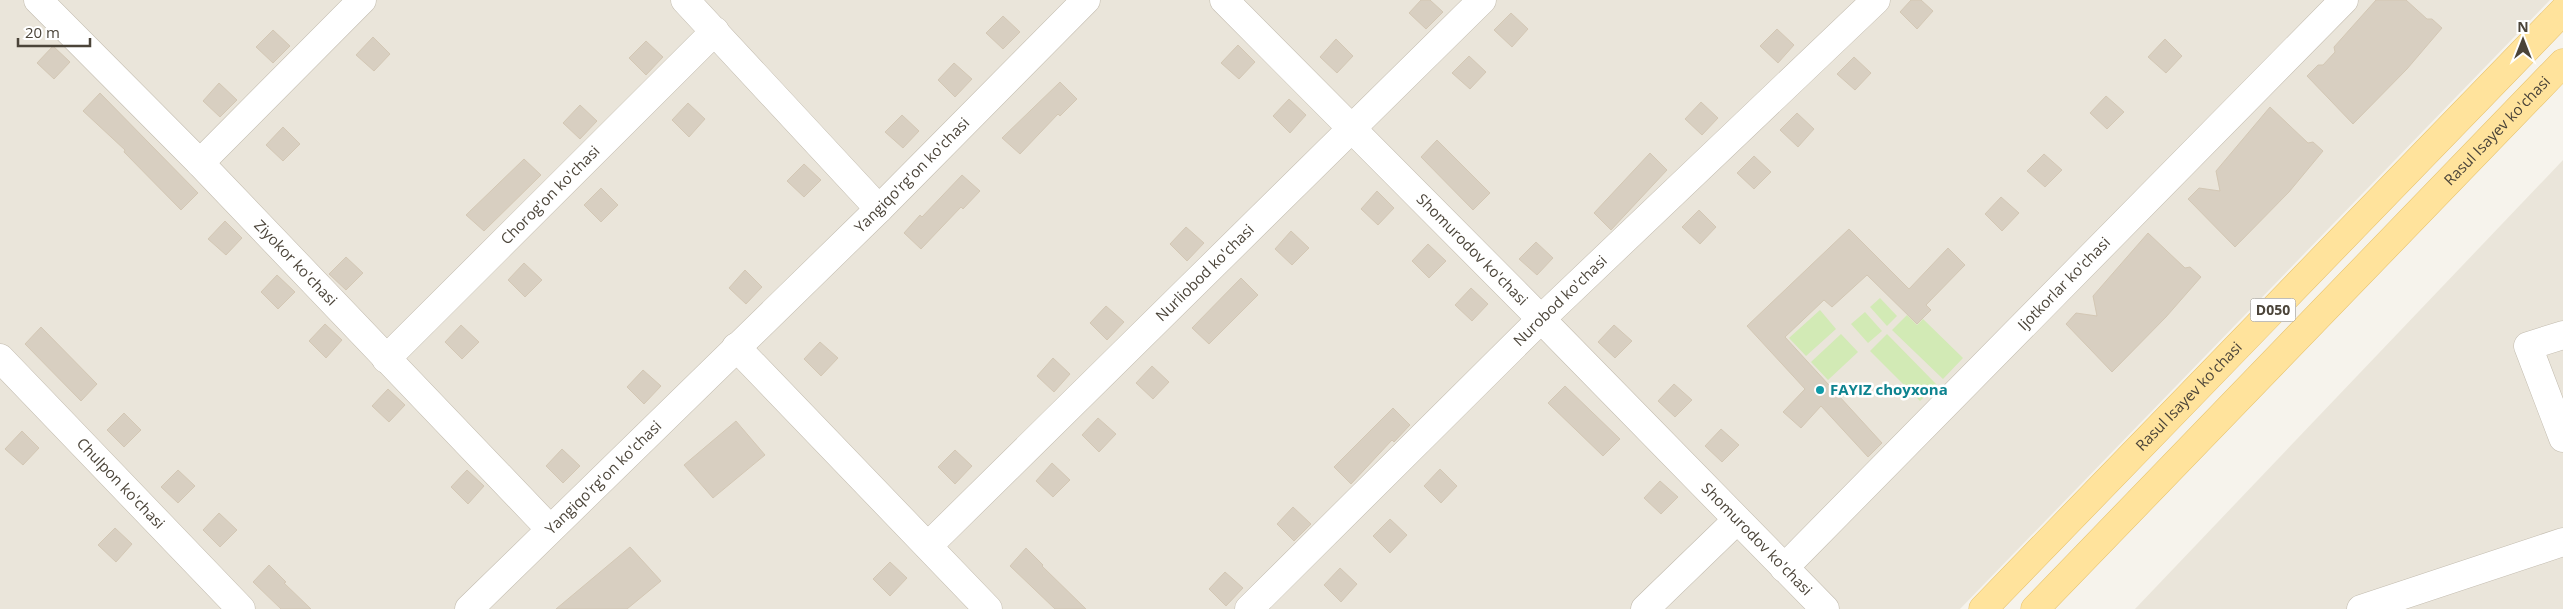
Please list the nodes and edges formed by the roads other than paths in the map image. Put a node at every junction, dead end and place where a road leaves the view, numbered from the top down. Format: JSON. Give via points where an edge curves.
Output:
{"nodes":[{"id":1,"x":38,"y":0,"type":"edge"},
{"id":2,"x":362,"y":0,"type":"edge"},
{"id":3,"x":1086,"y":0,"type":"edge"},
{"id":4,"x":1224,"y":0,"type":"edge"},
{"id":5,"x":1482,"y":0,"type":"edge"},
{"id":6,"x":1876,"y":0,"type":"edge"},
{"id":7,"x":2344,"y":0,"type":"edge"},
{"id":8,"x":702,"y":11,"type":"edge"},
{"id":9,"x":2563,"y":11,"type":"edge"},
{"id":10,"x":2563,"y":62,"type":"edge"},
{"id":11,"x":1350,"y":129,"type":"junction"},
{"id":12,"x":200,"y":163,"type":"junction"},
{"id":13,"x":879,"y":209,"type":"junction"},
{"id":14,"x":1541,"y":319,"type":"junction"},
{"id":15,"x":2563,"y":335,"type":"edge"},
{"id":16,"x":736,"y":347,"type":"junction"},
{"id":17,"x":0,"y":358,"type":"edge"},
{"id":18,"x":386,"y":359,"type":"junction"},
{"id":19,"x":2563,"y":438,"type":"edge"},
{"id":20,"x":1737,"y":520,"type":"junction"},
{"id":21,"x":550,"y":529,"type":"junction"},
{"id":22,"x":2563,"y":542,"type":"edge"},
{"id":23,"x":928,"y":546,"type":"junction"},
{"id":24,"x":1784,"y":568,"type":"junction"},
{"id":25,"x":241,"y":609,"type":"edge"},
{"id":26,"x":469,"y":609,"type":"edge"},
{"id":27,"x":988,"y":609,"type":"edge"},
{"id":28,"x":1249,"y":609,"type":"edge"},
{"id":29,"x":1645,"y":609,"type":"edge"},
{"id":30,"x":1825,"y":609,"type":"edge"},
{"id":31,"x":1983,"y":609,"type":"edge"},
{"id":32,"x":2035,"y":609,"type":"edge"},
{"id":33,"x":2361,"y":609,"type":"edge"}],
"edges":[{"from":1,"to":12,"type":"street","name":"Ziyokor ko'chasi"},
{"from":2,"to":12,"type":"street"},
{"from":3,"to":13,"type":"street","name":"Yangiqo'rg'on ko'chasi"},
{"from":4,"to":11,"type":"street","name":"Shomurodov ko'chasi"},
{"from":5,"to":11,"type":"street","name":"Nurliobod ko'chasi"},
{"from":6,"to":14,"type":"street","name":"Nurobod ko'chasi"},
{"from":7,"to":24,"type":"street","name":"Ijotkorlar ko'chasi"},
{"from":8,"to":13,"type":"street","name":"Chorog'on ko'chasi"},
{"from":8,"to":18,"type":"street","name":"Chorog'on ko'chasi"},
{"from":9,"to":31,"type":"main road","name":"Rasul Isayev ko'chasi","number":"D050"},
{"from":10,"to":32,"type":"main road","name":"Rasul Isayev ko'chasi","number":"D050"},
{"from":11,"to":14,"type":"street","name":"Shomurodov ko'chasi"},
{"from":11,"to":23,"type":"street","name":"Nurliobod ko'chasi"},
{"from":12,"to":18,"type":"street","name":"Ziyokor ko'chasi"},
{"from":13,"to":16,"type":"street","name":"Yangiqo'rg'on ko'chasi"},
{"from":14,"to":20,"type":"street","name":"Shomurodov ko'chasi"},
{"from":14,"to":28,"type":"street","name":"Nurobod ko'chasi"},
{"from":15,"to":19,"type":"street","via":[[2528,346]]},
{"from":16,"to":21,"type":"street","name":"Yangiqo'rg'on ko'chasi"},
{"from":16,"to":23,"type":"street"},
{"from":17,"to":25,"type":"street","name":"Chulpon ko'chasi"},
{"from":18,"to":21,"type":"street","name":"Ziyokor ko'chasi"},
{"from":20,"to":24,"type":"street","name":"Shomurodov ko'chasi"},
{"from":20,"to":29,"type":"street"},
{"from":21,"to":26,"type":"street","name":"Yangiqo'rg'on ko'chasi"},
{"from":22,"to":33,"type":"street"},
{"from":23,"to":27,"type":"street"},
{"from":24,"to":30,"type":"street","name":"Shomurodov ko'chasi"}]}
